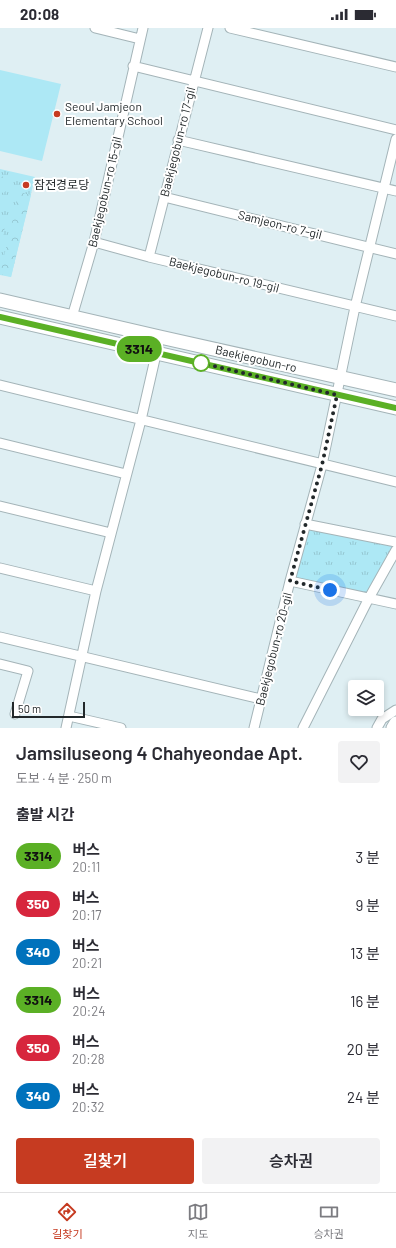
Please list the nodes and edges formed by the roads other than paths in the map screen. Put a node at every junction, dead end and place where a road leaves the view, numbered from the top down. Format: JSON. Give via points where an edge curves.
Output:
{"nodes":[{"id":1,"x":95,"y":28,"type":"edge"},
{"id":2,"x":143,"y":28,"type":"edge"},
{"id":3,"x":208,"y":28,"type":"edge"},
{"id":4,"x":230,"y":28,"type":"edge"},
{"id":5,"x":140,"y":39,"type":"junction"},
{"id":6,"x":133,"y":66,"type":"junction"},
{"id":7,"x":396,"y":67,"type":"edge"},
{"id":8,"x":194,"y":80,"type":"junction"},
{"id":9,"x":396,"y":130,"type":"edge"},
{"id":10,"x":396,"y":139,"type":"edge"},
{"id":11,"x":178,"y":140,"type":"junction"},
{"id":12,"x":384,"y":188,"type":"junction"},
{"id":13,"x":396,"y":191,"type":"edge"},
{"id":14,"x":164,"y":197,"type":"junction"},
{"id":15,"x":94,"y":242,"type":"junction"},
{"id":16,"x":370,"y":247,"type":"junction"},
{"id":17,"x":396,"y":254,"type":"edge"},
{"id":18,"x":149,"y":257,"type":"junction"},
{"id":19,"x":0,"y":300,"type":"edge"},
{"id":20,"x":355,"y":307,"type":"junction"},
{"id":21,"x":396,"y":316,"type":"edge"},
{"id":22,"x":0,"y":317,"type":"edge"},
{"id":23,"x":72,"y":317,"type":"junction"},
{"id":24,"x":160,"y":337,"type":"junction"},
{"id":25,"x":156,"y":353,"type":"junction"},
{"id":26,"x":340,"y":378,"type":"junction"},
{"id":27,"x":0,"y":385,"type":"edge"},
{"id":28,"x":396,"y":390,"type":"edge"},
{"id":29,"x":337,"y":395,"type":"junction"},
{"id":30,"x":396,"y":408,"type":"edge"},
{"id":31,"x":141,"y":420,"type":"junction"},
{"id":32,"x":0,"y":443,"type":"edge"},
{"id":33,"x":322,"y":465,"type":"junction"},
{"id":34,"x":126,"y":474,"type":"junction"},
{"id":35,"x":396,"y":482,"type":"edge"},
{"id":36,"x":0,"y":506,"type":"edge"},
{"id":37,"x":305,"y":524,"type":"junction"},
{"id":38,"x":111,"y":533,"type":"junction"},
{"id":39,"x":396,"y":542,"type":"edge"},
{"id":40,"x":396,"y":550,"type":"edge"},
{"id":41,"x":0,"y":568,"type":"edge"},
{"id":42,"x":290,"y":581,"type":"junction"},
{"id":43,"x":96,"y":591,"type":"junction"},
{"id":44,"x":369,"y":598,"type":"junction"},
{"id":45,"x":396,"y":604,"type":"edge"},
{"id":46,"x":0,"y":637,"type":"edge"},
{"id":47,"x":81,"y":655,"type":"junction"},
{"id":48,"x":0,"y":664,"type":"edge"},
{"id":49,"x":261,"y":699,"type":"junction"},
{"id":50,"x":396,"y":710,"type":"edge"},
{"id":51,"x":15,"y":714,"type":"dead end"},
{"id":52,"x":69,"y":716,"type":"junction"},
{"id":53,"x":396,"y":723,"type":"edge"},
{"id":54,"x":66,"y":728,"type":"edge"},
{"id":55,"x":121,"y":728,"type":"edge"},
{"id":56,"x":254,"y":728,"type":"edge"},
{"id":57,"x":303,"y":728,"type":"edge"},
{"id":58,"x":377,"y":728,"type":"edge"},
{"id":59,"x":393,"y":728,"type":"edge"}],
"edges":[{"from":1,"to":5,"type":"street"},
{"from":2,"to":5,"type":"street","name":"Baekjegobun-ro 15-gil"},
{"from":3,"to":8,"type":"street","name":"Baekjegobun-ro 17-gil"},
{"from":4,"to":7,"type":"street"},
{"from":5,"to":6,"type":"street","name":"Baekjegobun-ro 15-gil"},
{"from":6,"to":8,"type":"street"},
{"from":6,"to":15,"type":"street","name":"Baekjegobun-ro 15-gil"},
{"from":8,"to":9,"type":"street"},
{"from":8,"to":11,"type":"street","name":"Baekjegobun-ro 17-gil"},
{"from":10,"to":12,"type":"street"},
{"from":11,"to":12,"type":"street"},
{"from":11,"to":14,"type":"street","name":"Baekjegobun-ro 17-gil"},
{"from":12,"to":13,"type":"street"},
{"from":12,"to":16,"type":"street"},
{"from":14,"to":16,"type":"street","name":"Samjeon-ro 7-gil"},
{"from":14,"to":18,"type":"street","name":"Baekjegobun-ro 17-gil"},
{"from":15,"to":18,"type":"street","name":"Baekjegobun-ro 19-gil"},
{"from":15,"to":23,"type":"street","name":"Baekjegobun-ro 15-gil"},
{"from":16,"to":17,"type":"street","name":"Samjeon-ro 7-gil"},
{"from":16,"to":20,"type":"street"},
{"from":18,"to":20,"type":"street","name":"Baekjegobun-ro 19-gil"},
{"from":19,"to":23,"type":"main road","name":"Baekjegobun-ro"},
{"from":20,"to":21,"type":"street","name":"Baekjegobun-ro 19-gil"},
{"from":20,"to":26,"type":"street"},
{"from":22,"to":25,"type":"main road","name":"Baekjegobun-ro"},
{"from":23,"to":24,"type":"main road","name":"Baekjegobun-ro"},
{"from":24,"to":25,"type":"street"},
{"from":24,"to":26,"type":"main road","name":"Baekjegobun-ro"},
{"from":25,"to":29,"type":"main road","name":"Baekjegobun-ro"},
{"from":25,"to":31,"type":"street"},
{"from":26,"to":28,"type":"main road","name":"Baekjegobun-ro"},
{"from":26,"to":29,"type":"street","name":"Baekjegobun-ro 20-gil"},
{"from":27,"to":31,"type":"street"},
{"from":29,"to":30,"type":"main road","name":"Baekjegobun-ro"},
{"from":29,"to":33,"type":"street","name":"Baekjegobun-ro 20-gil"},
{"from":31,"to":33,"type":"street"},
{"from":31,"to":34,"type":"street"},
{"from":32,"to":34,"type":"street"},
{"from":33,"to":35,"type":"street"},
{"from":33,"to":37,"type":"street","name":"Baekjegobun-ro 20-gil"},
{"from":34,"to":38,"type":"street"},
{"from":36,"to":38,"type":"street"},
{"from":37,"to":39,"type":"street"},
{"from":37,"to":42,"type":"street","name":"Baekjegobun-ro 20-gil"},
{"from":38,"to":43,"type":"street"},
{"from":40,"to":44,"type":"street"},
{"from":41,"to":43,"type":"street"},
{"from":42,"to":44,"type":"street"},
{"from":42,"to":49,"type":"street","name":"Baekjegobun-ro 20-gil"},
{"from":43,"to":47,"type":"street"},
{"from":44,"to":45,"type":"street"},
{"from":44,"to":57,"type":"street"},
{"from":46,"to":47,"type":"street"},
{"from":47,"to":49,"type":"street"},
{"from":47,"to":52,"type":"street"},
{"from":48,"to":51,"type":"street","via":[[28,671]]},
{"from":49,"to":56,"type":"street","name":"Baekjegobun-ro 20-gil"},
{"from":50,"to":58,"type":"street","via":[[382,719]]},
{"from":52,"to":54,"type":"street"},
{"from":52,"to":55,"type":"street"},
{"from":53,"to":59,"type":"main road"}]}
